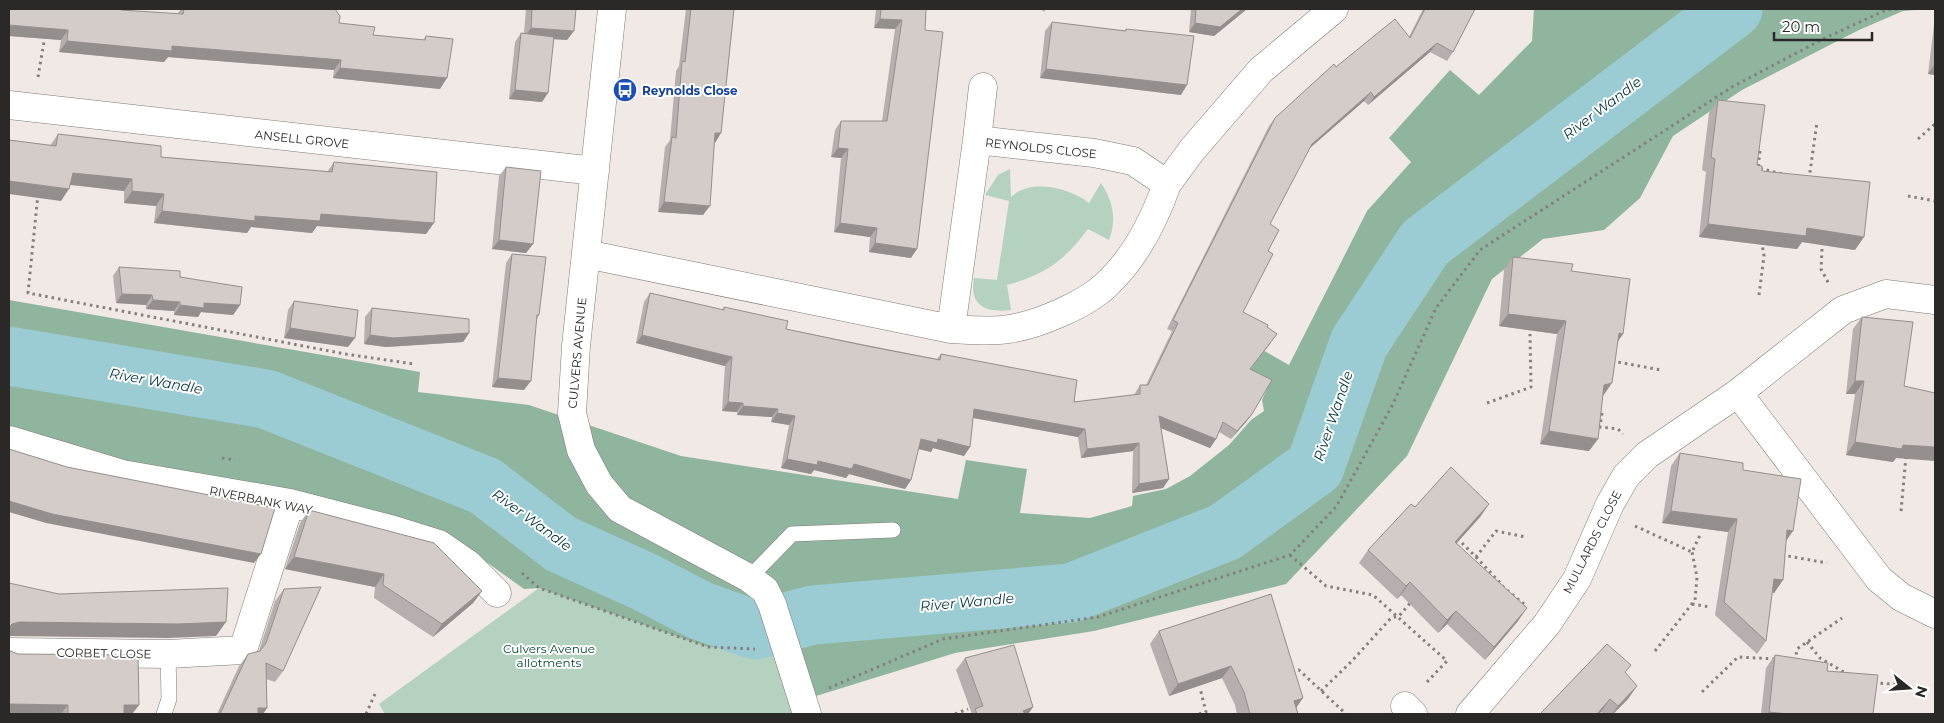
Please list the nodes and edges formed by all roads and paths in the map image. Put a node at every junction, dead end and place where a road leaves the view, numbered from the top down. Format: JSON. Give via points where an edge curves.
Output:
{"nodes":[{"id":1,"x":612,"y":9,"type":"edge"},
{"id":2,"x":1334,"y":9,"type":"edge"},
{"id":3,"x":1899,"y":9,"type":"edge"},
{"id":4,"x":46,"y":28,"type":"edge"},
{"id":5,"x":983,"y":87,"type":"dead end"},
{"id":6,"x":21,"y":106,"type":"edge"},
{"id":7,"x":1817,"y":122,"type":"dead end"},
{"id":8,"x":1935,"y":124,"type":"edge"},
{"id":9,"x":1918,"y":139,"type":"dead end"},
{"id":10,"x":977,"y":140,"type":"junction"},
{"id":11,"x":1760,"y":151,"type":"edge"},
{"id":12,"x":595,"y":171,"type":"junction"},
{"id":13,"x":1792,"y":176,"type":"edge"},
{"id":14,"x":1801,"y":178,"type":"edge"},
{"id":15,"x":1167,"y":184,"type":"junction"},
{"id":16,"x":39,"y":189,"type":"edge"},
{"id":17,"x":1908,"y":196,"type":"dead end"},
{"id":18,"x":1935,"y":201,"type":"edge"},
{"id":19,"x":1762,"y":244,"type":"edge"},
{"id":20,"x":586,"y":254,"type":"junction"},
{"id":21,"x":1759,"y":295,"type":"dead end"},
{"id":22,"x":1935,"y":300,"type":"edge"},
{"id":23,"x":951,"y":329,"type":"junction"},
{"id":24,"x":1530,"y":334,"type":"edge"},
{"id":25,"x":1604,"y":360,"type":"edge"},
{"id":26,"x":414,"y":364,"type":"dead end"},
{"id":27,"x":1661,"y":370,"type":"dead end"},
{"id":28,"x":1738,"y":394,"type":"junction"},
{"id":29,"x":1487,"y":403,"type":"dead end"},
{"id":30,"x":1602,"y":413,"type":"edge"},
{"id":31,"x":9,"y":440,"type":"edge"},
{"id":32,"x":1906,"y":453,"type":"edge"},
{"id":33,"x":1647,"y":455,"type":"junction"},
{"id":34,"x":290,"y":503,"type":"junction"},
{"id":35,"x":1901,"y":511,"type":"dead end"},
{"id":36,"x":1606,"y":514,"type":"junction"},
{"id":37,"x":893,"y":530,"type":"dead end"},
{"id":38,"x":1701,"y":533,"type":"edge"},
{"id":39,"x":1526,"y":537,"type":"dead end"},
{"id":40,"x":1462,"y":543,"type":"edge"},
{"id":41,"x":1692,"y":552,"type":"junction"},
{"id":42,"x":1778,"y":554,"type":"edge"},
{"id":43,"x":1290,"y":555,"type":"junction"},
{"id":44,"x":1476,"y":557,"type":"junction"},
{"id":45,"x":1832,"y":564,"type":"dead end"},
{"id":46,"x":749,"y":578,"type":"junction"},
{"id":47,"x":1503,"y":586,"type":"junction"},
{"id":48,"x":1498,"y":591,"type":"edge"},
{"id":49,"x":498,"y":593,"type":"dead end"},
{"id":50,"x":1414,"y":599,"type":"edge"},
{"id":51,"x":1692,"y":604,"type":"junction"},
{"id":52,"x":1710,"y":607,"type":"dead end"},
{"id":53,"x":1935,"y":614,"type":"edge"},
{"id":54,"x":1399,"y":616,"type":"junction"},
{"id":55,"x":1842,"y":618,"type":"dead end"},
{"id":56,"x":1547,"y":624,"type":"junction"},
{"id":57,"x":1808,"y":642,"type":"junction"},
{"id":58,"x":1655,"y":650,"type":"dead end"},
{"id":59,"x":9,"y":652,"type":"edge"},
{"id":60,"x":168,"y":654,"type":"junction"},
{"id":61,"x":1796,"y":660,"type":"junction"},
{"id":62,"x":1794,"y":670,"type":"edge"},
{"id":63,"x":1285,"y":674,"type":"edge"},
{"id":64,"x":1846,"y":680,"type":"edge"},
{"id":65,"x":1872,"y":682,"type":"edge"},
{"id":66,"x":1914,"y":685,"type":"dead end"},
{"id":67,"x":1200,"y":688,"type":"edge"},
{"id":68,"x":1321,"y":691,"type":"junction"},
{"id":69,"x":1702,"y":692,"type":"dead end"},
{"id":70,"x":374,"y":694,"type":"dead end"},
{"id":71,"x":805,"y":707,"type":"edge"},
{"id":72,"x":968,"y":709,"type":"dead end"},
{"id":73,"x":1409,"y":710,"type":"edge"},
{"id":74,"x":164,"y":714,"type":"edge"},
{"id":75,"x":366,"y":714,"type":"edge"},
{"id":76,"x":955,"y":714,"type":"edge"},
{"id":77,"x":1198,"y":714,"type":"edge"},
{"id":78,"x":1346,"y":714,"type":"edge"},
{"id":79,"x":1470,"y":714,"type":"edge"}],
"edges":[{"from":1,"to":12,"type":"street","name":"CULVERS AVENUE"},
{"from":2,"to":15,"type":"street","via":[[1261,70]]},
{"from":3,"to":43,"type":"path","via":[[1886,10],[1825,38],[1732,87],[1480,250],[1436,308],[1392,406],[1336,507]]},
{"from":4,"to":6,"type":"path"},
{"from":5,"to":10,"type":"street"},
{"from":6,"to":12,"type":"street","name":"ANSELL GROVE"},
{"from":7,"to":14,"type":"path","via":[[1809,181]]},
{"from":8,"to":9,"type":"path"},
{"from":10,"to":15,"type":"street","name":"REYNOLDS CLOSE","via":[[1094,153],[1133,161]]},
{"from":10,"to":23,"type":"street","name":"REYNOLDS CLOSE"},
{"from":11,"to":13,"type":"path","via":[[1758,168]]},
{"from":12,"to":20,"type":"street","name":"CULVERS AVENUE"},
{"from":15,"to":23,"type":"street","via":[[1148,229],[1106,286],[1044,319],[1009,329]]},
{"from":16,"to":26,"type":"path","via":[[28,293],[345,354]]},
{"from":17,"to":18,"type":"path"},
{"from":19,"to":21,"type":"path","via":[[1764,256]]},
{"from":20,"to":23,"type":"street"},
{"from":20,"to":46,"type":"street","name":"CULVERS AVENUE","via":[[572,413],[581,450],[599,484],[620,509]]},
{"from":22,"to":28,"type":"street","name":"MULLARDS CLOSE","via":[[1886,294],[1843,310]]},
{"from":24,"to":29,"type":"path","via":[[1531,387]]},
{"from":25,"to":27,"type":"path"},
{"from":28,"to":33,"type":"street","name":"MULLARDS CLOSE"},
{"from":28,"to":53,"type":"street","via":[[1879,579],[1901,596]]},
{"from":30,"to":33,"type":"path","via":[[1600,427],[1618,429]]},
{"from":31,"to":34,"type":"street","name":"RIVERBANK WAY","via":[[122,474]]},
{"from":32,"to":35,"type":"path"},
{"from":33,"to":36,"type":"street","name":"MULLARDS CLOSE","via":[[1626,476]]},
{"from":34,"to":49,"type":"street","name":"RIVERBANK WAY","via":[[439,544],[468,564]]},
{"from":34,"to":60,"type":"street","via":[[242,650]]},
{"from":36,"to":41,"type":"path"},
{"from":36,"to":56,"type":"street","name":"MULLARDS CLOSE","via":[[1577,578]]},
{"from":37,"to":46,"type":"lane","via":[[792,534]]},
{"from":38,"to":41,"type":"path"},
{"from":39,"to":44,"type":"path","via":[[1496,531]]},
{"from":40,"to":44,"type":"path"},
{"from":41,"to":51,"type":"path","via":[[1697,577]]},
{"from":42,"to":45,"type":"path"},
{"from":43,"to":54,"type":"path","via":[[1326,586],[1373,595]]},
{"from":43,"to":71,"type":"path","via":[[1098,616],[943,639]]},
{"from":44,"to":47,"type":"path"},
{"from":46,"to":71,"type":"street","name":"CULVERS AVENUE","via":[[765,590],[772,604]]},
{"from":47,"to":48,"type":"path"},
{"from":47,"to":56,"type":"path"},
{"from":50,"to":54,"type":"path"},
{"from":51,"to":52,"type":"path"},
{"from":51,"to":58,"type":"path"},
{"from":54,"to":68,"type":"path","via":[[1391,618]]},
{"from":54,"to":73,"type":"path","via":[[1447,661]]},
{"from":55,"to":57,"type":"path"},
{"from":56,"to":79,"type":"street","name":"MULLARDS CLOSE"},
{"from":57,"to":61,"type":"path","via":[[1797,649]]},
{"from":57,"to":64,"type":"path","via":[[1820,658],[1848,674]]},
{"from":59,"to":60,"type":"street","name":"CORBET CLOSE"},
{"from":60,"to":74,"type":"lane","name":"CORBET CLOSE","via":[[169,698]]},
{"from":61,"to":62,"type":"path"},
{"from":61,"to":69,"type":"path","via":[[1738,657]]},
{"from":63,"to":68,"type":"path","via":[[1300,670]]},
{"from":65,"to":66,"type":"path"},
{"from":67,"to":77,"type":"path","via":[[1206,712]]},
{"from":68,"to":78,"type":"path"},
{"from":70,"to":75,"type":"path"},
{"from":72,"to":76,"type":"path"}]}
